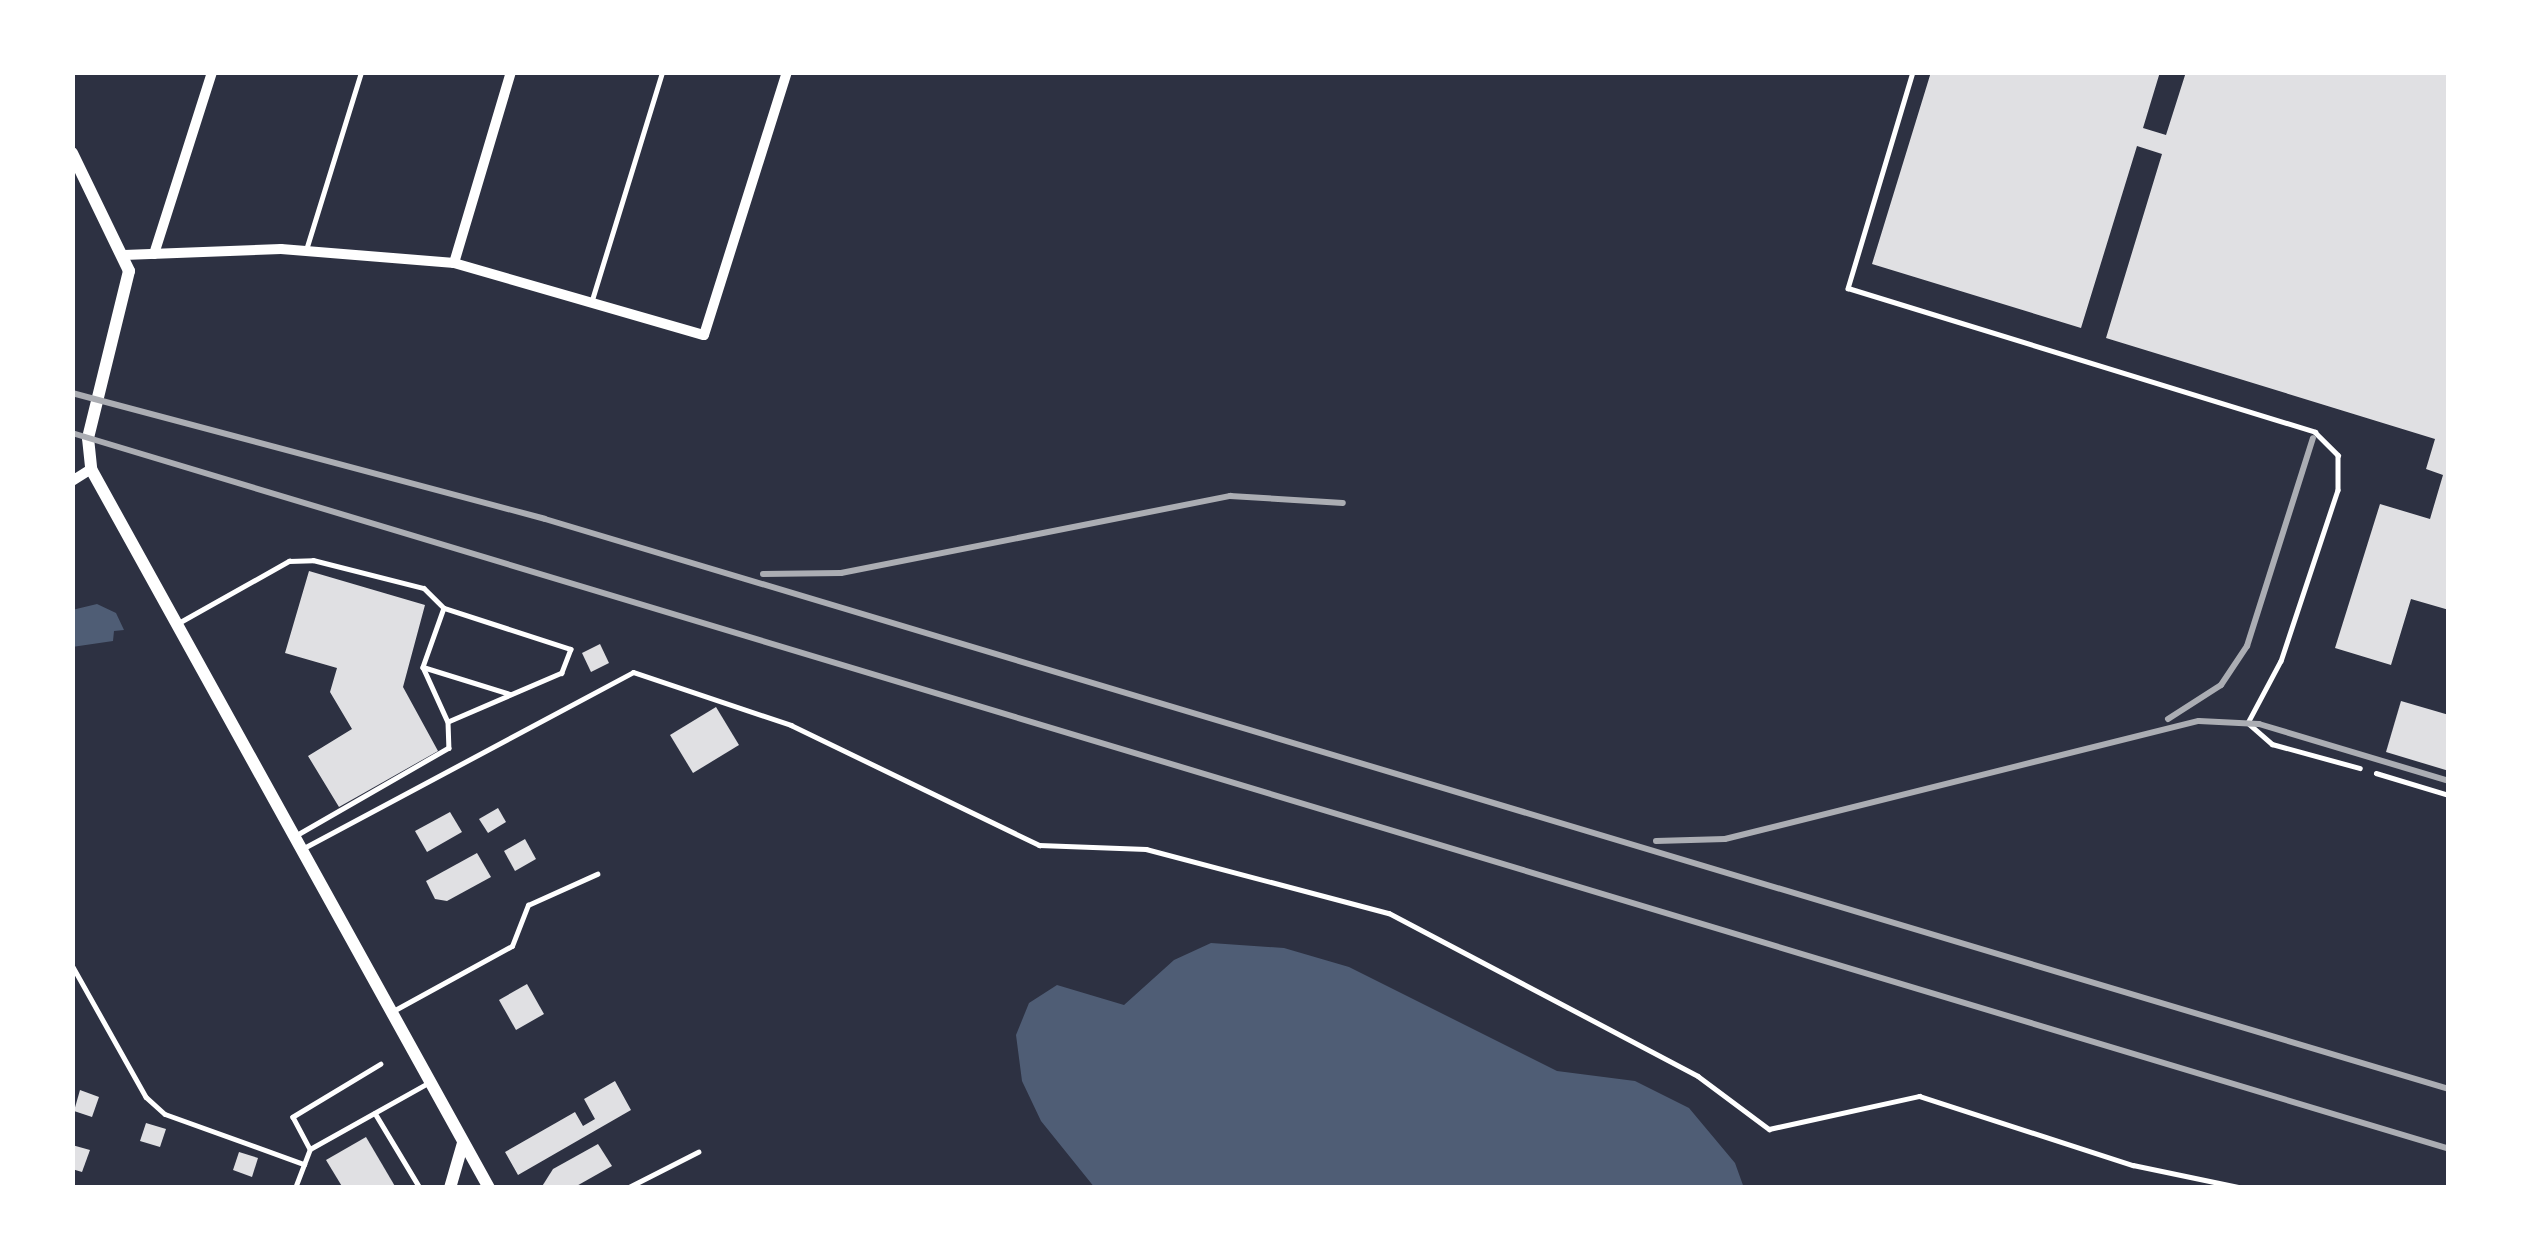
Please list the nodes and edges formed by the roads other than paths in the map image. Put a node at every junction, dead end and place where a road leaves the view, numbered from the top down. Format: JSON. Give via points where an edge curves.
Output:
{"nodes":[{"id":1,"x":212,"y":72,"type":"edge"},
{"id":2,"x":361,"y":72,"type":"edge"},
{"id":3,"x":511,"y":72,"type":"edge"},
{"id":4,"x":662,"y":72,"type":"edge"},
{"id":5,"x":787,"y":72,"type":"edge"},
{"id":6,"x":1913,"y":72,"type":"edge"},
{"id":7,"x":72,"y":154,"type":"edge"},
{"id":8,"x":306,"y":250,"type":"junction"},
{"id":9,"x":154,"y":254,"type":"junction"},
{"id":10,"x":124,"y":255,"type":"junction"},
{"id":11,"x":454,"y":263,"type":"junction"},
{"id":12,"x":592,"y":300,"type":"junction"},
{"id":13,"x":91,"y":469,"type":"junction"},
{"id":14,"x":72,"y":481,"type":"edge"},
{"id":15,"x":444,"y":608,"type":"junction"},
{"id":16,"x":177,"y":624,"type":"junction"},
{"id":17,"x":423,"y":667,"type":"junction"},
{"id":18,"x":512,"y":694,"type":"junction"},
{"id":19,"x":448,"y":722,"type":"junction"},
{"id":20,"x":2360,"y":768,"type":"dead end"},
{"id":21,"x":2376,"y":773,"type":"dead end"},
{"id":22,"x":2449,"y":795,"type":"edge"},
{"id":23,"x":299,"y":843,"type":"junction"},
{"id":24,"x":597,"y":874,"type":"dead end"},
{"id":25,"x":72,"y":965,"type":"edge"},
{"id":26,"x":393,"y":1011,"type":"junction"},
{"id":27,"x":381,"y":1064,"type":"dead end"},
{"id":28,"x":432,"y":1081,"type":"junction"},
{"id":29,"x":375,"y":1113,"type":"junction"},
{"id":30,"x":463,"y":1143,"type":"junction"},
{"id":31,"x":310,"y":1149,"type":"junction"},
{"id":32,"x":698,"y":1152,"type":"dead end"},
{"id":33,"x":304,"y":1164,"type":"junction"},
{"id":34,"x":296,"y":1188,"type":"edge"},
{"id":35,"x":420,"y":1188,"type":"edge"},
{"id":36,"x":449,"y":1188,"type":"edge"},
{"id":37,"x":489,"y":1188,"type":"edge"},
{"id":38,"x":627,"y":1188,"type":"edge"},
{"id":39,"x":2243,"y":1188,"type":"edge"}],
"edges":[{"from":1,"to":9,"type":"street"},
{"from":2,"to":8,"type":"lane"},
{"from":3,"to":11,"type":"street"},
{"from":4,"to":12,"type":"lane"},
{"from":5,"to":12,"type":"street","via":[[704,335]]},
{"from":6,"to":20,"type":"lane","via":[[1848,288],[2314,432],[2338,455],[2338,490],[2282,661],[2248,723],[2272,744]]},
{"from":7,"to":10,"type":"street"},
{"from":8,"to":9,"type":"street"},
{"from":8,"to":11,"type":"street"},
{"from":9,"to":10,"type":"street"},
{"from":10,"to":13,"type":"street","via":[[129,289],[90,428]]},
{"from":11,"to":12,"type":"street"},
{"from":13,"to":14,"type":"street"},
{"from":13,"to":16,"type":"street"},
{"from":15,"to":16,"type":"lane","via":[[424,588],[289,561]]},
{"from":15,"to":17,"type":"lane"},
{"from":15,"to":18,"type":"lane","via":[[571,649],[562,674]]},
{"from":16,"to":23,"type":"street"},
{"from":17,"to":18,"type":"lane"},
{"from":17,"to":19,"type":"lane"},
{"from":18,"to":19,"type":"lane"},
{"from":19,"to":23,"type":"lane","via":[[448,748]]},
{"from":21,"to":22,"type":"lane"},
{"from":23,"to":26,"type":"street"},
{"from":23,"to":39,"type":"lane","via":[[633,672],[791,725],[1039,845],[1146,849],[1389,913],[1698,1076],[1769,1129],[1919,1096],[2133,1165]]},
{"from":24,"to":26,"type":"lane","via":[[528,905],[512,946]]},
{"from":25,"to":33,"type":"lane","via":[[156,1106]]},
{"from":26,"to":28,"type":"street"},
{"from":27,"to":31,"type":"lane","via":[[292,1117]]},
{"from":28,"to":29,"type":"lane"},
{"from":28,"to":30,"type":"street"},
{"from":29,"to":31,"type":"lane"},
{"from":29,"to":35,"type":"lane"},
{"from":30,"to":36,"type":"street"},
{"from":30,"to":37,"type":"street"},
{"from":31,"to":33,"type":"lane"},
{"from":32,"to":38,"type":"lane"},
{"from":33,"to":34,"type":"lane"}]}
